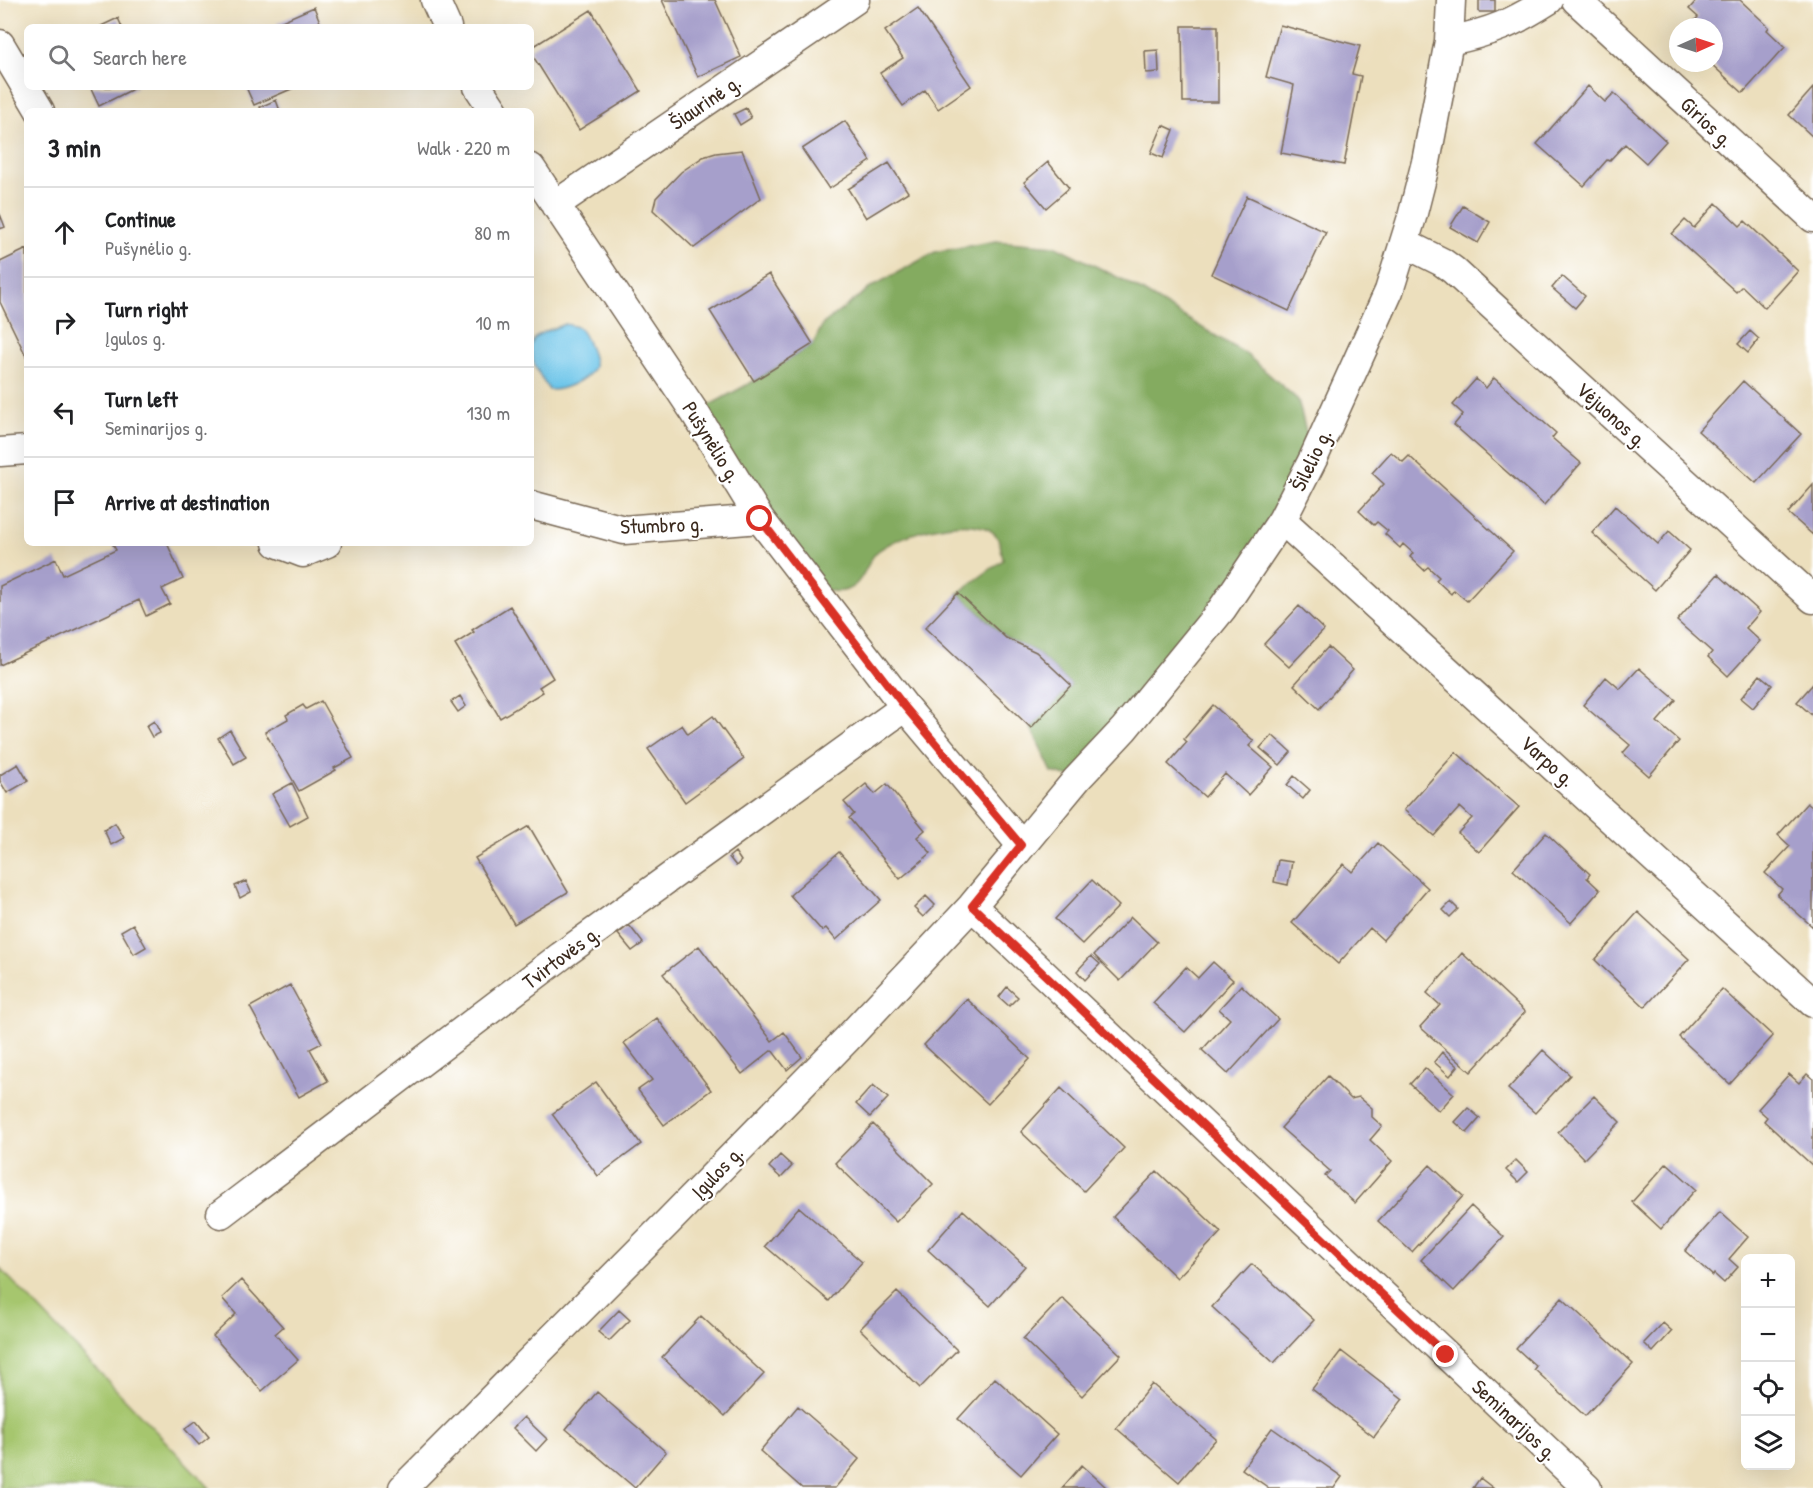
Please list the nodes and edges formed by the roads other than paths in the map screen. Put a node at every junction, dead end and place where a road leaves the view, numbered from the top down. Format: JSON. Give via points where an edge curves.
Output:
{"nodes":[{"id":1,"x":435,"y":0,"type":"edge"},
{"id":2,"x":855,"y":0,"type":"edge"},
{"id":3,"x":1451,"y":0,"type":"edge"},
{"id":4,"x":1550,"y":0,"type":"edge"},
{"id":5,"x":1576,"y":0,"type":"edge"},
{"id":6,"x":446,"y":24,"type":"edge"},
{"id":7,"x":1449,"y":41,"type":"junction"},
{"id":8,"x":0,"y":44,"type":"edge"},
{"id":9,"x":24,"y":84,"type":"edge"},
{"id":10,"x":27,"y":90,"type":"edge"},
{"id":11,"x":480,"y":90,"type":"edge"},
{"id":12,"x":38,"y":108,"type":"edge"},
{"id":13,"x":492,"y":108,"type":"edge"},
{"id":14,"x":534,"y":173,"type":"edge"},
{"id":15,"x":555,"y":205,"type":"junction"},
{"id":16,"x":1813,"y":218,"type":"edge"},
{"id":17,"x":1404,"y":243,"type":"junction"},
{"id":18,"x":24,"y":450,"type":"edge"},
{"id":19,"x":0,"y":452,"type":"edge"},
{"id":20,"x":534,"y":506,"type":"edge"},
{"id":21,"x":760,"y":519,"type":"junction"},
{"id":22,"x":1282,"y":520,"type":"junction"},
{"id":23,"x":284,"y":546,"type":"edge"},
{"id":24,"x":320,"y":546,"type":"edge"},
{"id":25,"x":1813,"y":599,"type":"edge"},
{"id":26,"x":905,"y":707,"type":"junction"},
{"id":27,"x":1021,"y":845,"type":"junction"},
{"id":28,"x":972,"y":906,"type":"junction"},
{"id":29,"x":1813,"y":1003,"type":"edge"},
{"id":30,"x":221,"y":1214,"type":"dead end"},
{"id":31,"x":403,"y":1488,"type":"edge"},
{"id":32,"x":1587,"y":1488,"type":"edge"}],
"edges":[{"from":1,"to":6,"type":"street"},
{"from":2,"to":15,"type":"street","name":"Šiaurinė g."},
{"from":3,"to":7,"type":"street","name":"Šilelio g."},
{"from":4,"to":7,"type":"street","via":[[1516,21]]},
{"from":5,"to":16,"type":"street","name":"Girios g."},
{"from":7,"to":17,"type":"street","name":"Šilelio g.","via":[[1426,162]]},
{"from":8,"to":9,"type":"street"},
{"from":10,"to":12,"type":"street"},
{"from":11,"to":13,"type":"street"},
{"from":14,"to":15,"type":"street","name":"Pušynėlio g."},
{"from":15,"to":21,"type":"street","name":"Pušynėlio g.","via":[[695,412]]},
{"from":17,"to":22,"type":"street","name":"Šilelio g.","via":[[1389,291]]},
{"from":17,"to":25,"type":"street","name":"Vėjuonos g.","via":[[1453,270]]},
{"from":18,"to":19,"type":"street"},
{"from":20,"to":21,"type":"street","name":"Stumbro g.","via":[[624,530]]},
{"from":21,"to":26,"type":"street","name":"Pušynėlio g."},
{"from":22,"to":27,"type":"street","name":"Šilelio g.","via":[[1222,609],[1124,729]]},
{"from":22,"to":29,"type":"street","name":"Varpo g."},
{"from":23,"to":24,"type":"street","via":[[303,554]]},
{"from":26,"to":27,"type":"street","name":"Pušynėlio g."},
{"from":26,"to":30,"type":"street","name":"Tvirtovės g.","via":[[561,956]]},
{"from":27,"to":28,"type":"street","name":"Įgulos g."},
{"from":28,"to":31,"type":"street","name":"Įgulos g.","via":[[847,1039]]},
{"from":28,"to":32,"type":"street","name":"Seminarijos g."}]}
